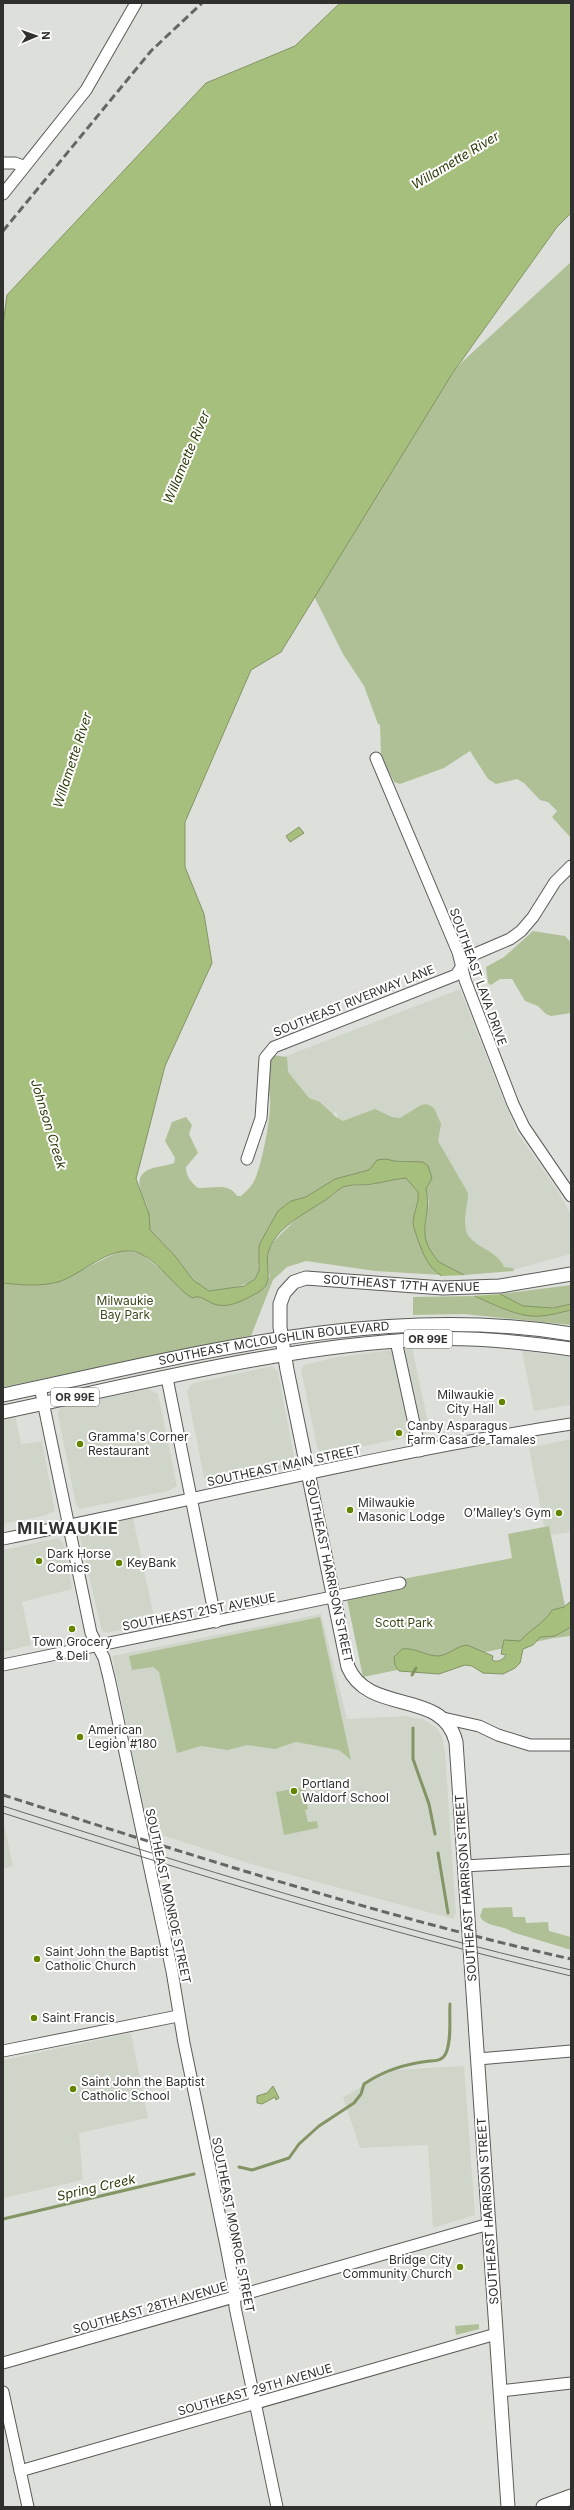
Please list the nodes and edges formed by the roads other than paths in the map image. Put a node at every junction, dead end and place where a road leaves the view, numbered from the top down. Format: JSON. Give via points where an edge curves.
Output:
{"nodes":[{"id":1,"x":136,"y":3,"type":"edge"},
{"id":2,"x":3,"y":163,"type":"edge"},
{"id":3,"x":23,"y":166,"type":"junction"},
{"id":4,"x":3,"y":194,"type":"edge"},
{"id":5,"x":376,"y":758,"type":"dead end"},
{"id":6,"x":571,"y":866,"type":"edge"},
{"id":7,"x":462,"y":967,"type":"junction"},
{"id":8,"x":247,"y":1159,"type":"dead end"},
{"id":9,"x":571,"y":1196,"type":"edge"},
{"id":10,"x":571,"y":1274,"type":"edge"},
{"id":11,"x":571,"y":1334,"type":"edge"},
{"id":12,"x":282,"y":1339,"type":"junction"},
{"id":13,"x":396,"y":1341,"type":"junction"},
{"id":14,"x":571,"y":1349,"type":"edge"},
{"id":15,"x":285,"y":1356,"type":"junction"},
{"id":16,"x":167,"y":1378,"type":"junction"},
{"id":17,"x":40,"y":1387,"type":"junction"},
{"id":18,"x":3,"y":1395,"type":"edge"},
{"id":19,"x":43,"y":1404,"type":"junction"},
{"id":20,"x":3,"y":1412,"type":"edge"},
{"id":21,"x":571,"y":1424,"type":"edge"},
{"id":22,"x":420,"y":1451,"type":"junction"},
{"id":23,"x":309,"y":1473,"type":"junction"},
{"id":24,"x":191,"y":1498,"type":"junction"},
{"id":25,"x":68,"y":1526,"type":"junction"},
{"id":26,"x":3,"y":1540,"type":"edge"},
{"id":27,"x":400,"y":1583,"type":"dead end"},
{"id":28,"x":334,"y":1596,"type":"junction"},
{"id":29,"x":216,"y":1622,"type":"junction"},
{"id":30,"x":98,"y":1646,"type":"junction"},
{"id":31,"x":3,"y":1665,"type":"edge"},
{"id":32,"x":443,"y":1718,"type":"junction"},
{"id":33,"x":571,"y":1745,"type":"edge"},
{"id":34,"x":571,"y":1860,"type":"edge"},
{"id":35,"x":464,"y":1866,"type":"junction"},
{"id":36,"x":178,"y":2016,"type":"junction"},
{"id":37,"x":3,"y":2051,"type":"edge"},
{"id":38,"x":571,"y":2051,"type":"edge"},
{"id":39,"x":478,"y":2059,"type":"junction"},
{"id":40,"x":489,"y":2224,"type":"junction"},
{"id":41,"x":234,"y":2297,"type":"junction"},
{"id":42,"x":496,"y":2334,"type":"junction"},
{"id":43,"x":3,"y":2363,"type":"edge"},
{"id":44,"x":571,"y":2383,"type":"edge"},
{"id":45,"x":500,"y":2391,"type":"junction"},
{"id":46,"x":3,"y":2392,"type":"edge"},
{"id":47,"x":255,"y":2404,"type":"junction"},
{"id":48,"x":20,"y":2471,"type":"junction"},
{"id":49,"x":571,"y":2497,"type":"edge"},
{"id":50,"x":28,"y":2507,"type":"edge"},
{"id":51,"x":277,"y":2507,"type":"edge"},
{"id":52,"x":508,"y":2507,"type":"edge"},
{"id":53,"x":544,"y":2507,"type":"edge"}],
"edges":[{"from":1,"to":3,"type":"street","via":[[86,90]]},
{"from":2,"to":3,"type":"street"},
{"from":3,"to":4,"type":"street"},
{"from":5,"to":7,"type":"street","name":"SOUTHEAST LAVA DRIVE","via":[[458,952]]},
{"from":6,"to":7,"type":"street","name":"SOUTHEAST RIVERWAY LANE","via":[[555,882],[521,931],[510,939],[468,957]]},
{"from":7,"to":8,"type":"street","name":"SOUTHEAST RIVERWAY LANE","via":[[456,975],[274,1047],[265,1058],[261,1118]]},
{"from":7,"to":9,"type":"street","name":"SOUTHEAST LAVA DRIVE","via":[[513,1104],[524,1127]]},
{"from":10,"to":12,"type":"main road","name":"SOUTHEAST 17TH AVENUE","via":[[500,1286],[423,1288],[316,1277],[300,1279],[289,1286],[280,1304]]},
{"from":11,"to":12,"type":"main road","name":"SOUTHEAST MCLOUGHLIN BOULEVARD","number":"OR 99E","via":[[515,1327],[428,1323]]},
{"from":12,"to":15,"type":"main road","name":"SOUTHEAST HARRISON STREET"},
{"from":12,"to":17,"type":"main road","name":"SOUTHEAST MCLOUGHLIN BOULEVARD","number":"OR 99E"},
{"from":13,"to":14,"type":"main road","name":"SOUTHEAST MCLOUGHLIN BOULEVARD","number":"OR 99E","via":[[458,1339]]},
{"from":13,"to":15,"type":"main road","name":"SOUTHEAST MCLOUGHLIN BOULEVARD","number":"OR 99E"},
{"from":13,"to":22,"type":"street"},
{"from":15,"to":16,"type":"main road","name":"SOUTHEAST MCLOUGHLIN BOULEVARD","number":"OR 99E"},
{"from":15,"to":23,"type":"main road","name":"SOUTHEAST HARRISON STREET"},
{"from":16,"to":19,"type":"main road","name":"SOUTHEAST MCLOUGHLIN BOULEVARD","number":"OR 99E"},
{"from":16,"to":24,"type":"street"},
{"from":17,"to":18,"type":"main road","name":"SOUTHEAST MCLOUGHLIN BOULEVARD","number":"OR 99E"},
{"from":17,"to":19,"type":"street","name":"SOUTHEAST MONROE STREET"},
{"from":19,"to":20,"type":"main road","name":"SOUTHEAST MCLOUGHLIN BOULEVARD","number":"OR 99E"},
{"from":19,"to":25,"type":"street","name":"SOUTHEAST MONROE STREET"},
{"from":21,"to":22,"type":"street","name":"SOUTHEAST MAIN STREET"},
{"from":22,"to":23,"type":"street","name":"SOUTHEAST MAIN STREET"},
{"from":23,"to":24,"type":"street","name":"SOUTHEAST MAIN STREET"},
{"from":23,"to":28,"type":"main road","name":"SOUTHEAST HARRISON STREET"},
{"from":24,"to":25,"type":"street","name":"SOUTHEAST MAIN STREET"},
{"from":24,"to":29,"type":"street"},
{"from":25,"to":26,"type":"street","name":"SOUTHEAST MAIN STREET"},
{"from":25,"to":30,"type":"street","name":"SOUTHEAST MONROE STREET","via":[[91,1633]]},
{"from":27,"to":28,"type":"street","name":"SOUTHEAST 21ST AVENUE"},
{"from":28,"to":29,"type":"street","name":"SOUTHEAST 21ST AVENUE"},
{"from":28,"to":32,"type":"main road","name":"SOUTHEAST HARRISON STREET","via":[[347,1663],[355,1679],[379,1696],[425,1707]]},
{"from":29,"to":30,"type":"street","name":"SOUTHEAST 21ST AVENUE"},
{"from":30,"to":31,"type":"street","name":"SOUTHEAST 21ST AVENUE"},
{"from":30,"to":36,"type":"street","name":"SOUTHEAST MONROE STREET","via":[[111,1686],[172,1971]]},
{"from":32,"to":33,"type":"street","via":[[479,1726],[530,1745]]},
{"from":32,"to":35,"type":"main road","name":"SOUTHEAST HARRISON STREET","via":[[454,1736],[457,1751]]},
{"from":34,"to":35,"type":"street"},
{"from":35,"to":39,"type":"main road","name":"SOUTHEAST HARRISON STREET"},
{"from":36,"to":37,"type":"street"},
{"from":36,"to":41,"type":"street","name":"SOUTHEAST MONROE STREET","via":[[226,2246]]},
{"from":38,"to":39,"type":"street"},
{"from":39,"to":40,"type":"main road","name":"SOUTHEAST HARRISON STREET"},
{"from":40,"to":41,"type":"street","name":"SOUTHEAST 28TH AVENUE"},
{"from":40,"to":42,"type":"main road","name":"SOUTHEAST HARRISON STREET"},
{"from":41,"to":43,"type":"street","name":"SOUTHEAST 28TH AVENUE"},
{"from":41,"to":47,"type":"street","name":"SOUTHEAST MONROE STREET"},
{"from":42,"to":45,"type":"main road","name":"SOUTHEAST HARRISON STREET"},
{"from":42,"to":47,"type":"street","name":"SOUTHEAST 29TH AVENUE"},
{"from":44,"to":45,"type":"street"},
{"from":45,"to":52,"type":"main road","name":"SOUTHEAST HARRISON STREET"},
{"from":46,"to":48,"type":"street"},
{"from":47,"to":48,"type":"street","name":"SOUTHEAST 29TH AVENUE"},
{"from":47,"to":51,"type":"street","name":"SOUTHEAST MONROE STREET"},
{"from":48,"to":50,"type":"street"},
{"from":49,"to":53,"type":"highway"}]}
